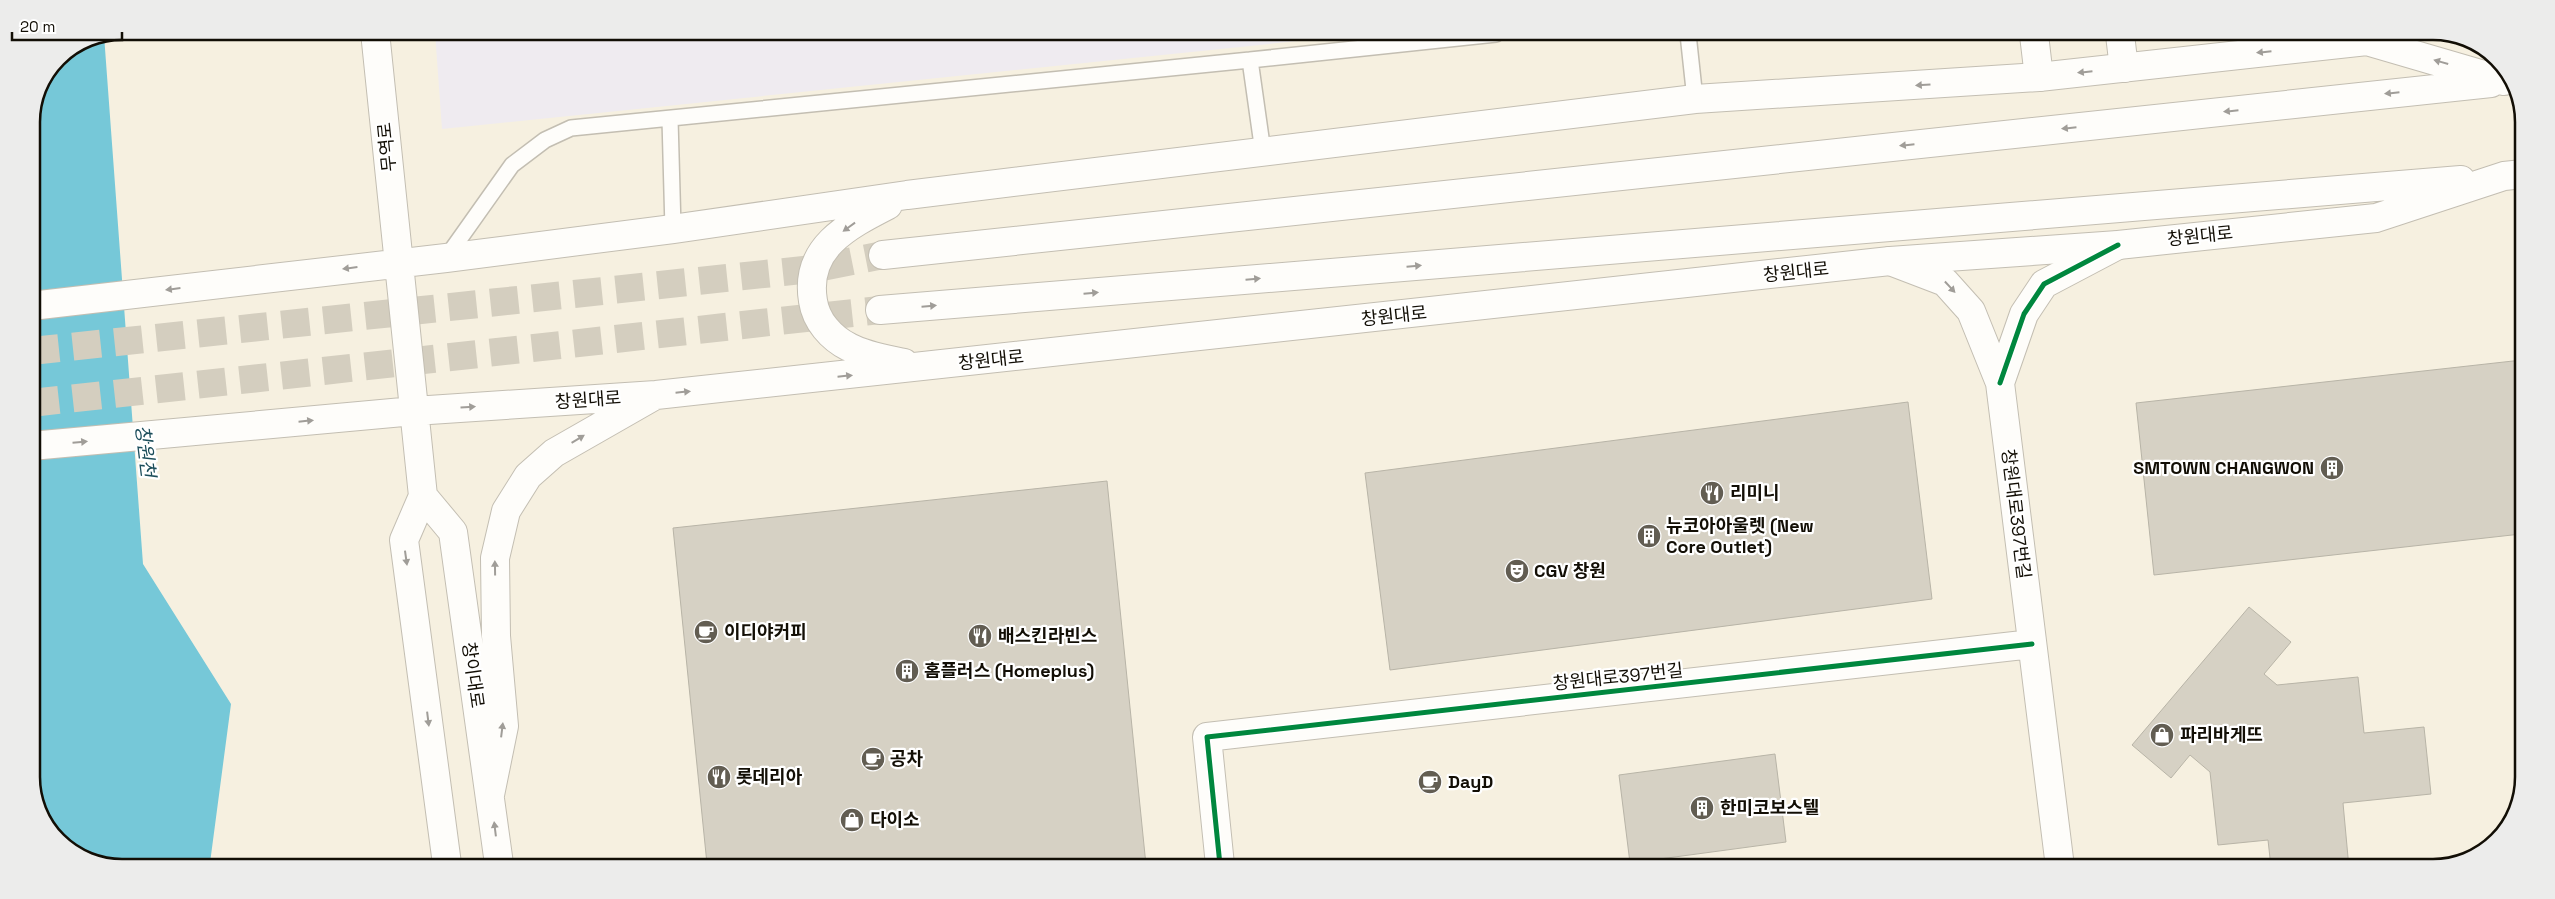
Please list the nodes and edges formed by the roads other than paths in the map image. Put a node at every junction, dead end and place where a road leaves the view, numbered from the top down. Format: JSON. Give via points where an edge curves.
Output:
{"nodes":[{"id":1,"x":376,"y":40,"type":"edge"},
{"id":2,"x":1439,"y":40,"type":"edge"},
{"id":3,"x":1689,"y":40,"type":"edge"},
{"id":4,"x":2034,"y":40,"type":"edge"},
{"id":5,"x":2121,"y":40,"type":"edge"},
{"id":6,"x":2367,"y":40,"type":"edge"},
{"id":7,"x":2367,"y":40,"type":"edge"},
{"id":8,"x":1250,"y":60,"type":"junction"},
{"id":9,"x":2124,"y":68,"type":"junction"},
{"id":10,"x":2038,"y":77,"type":"junction"},
{"id":11,"x":2503,"y":80,"type":"edge"},
{"id":12,"x":2504,"y":81,"type":"edge"},
{"id":13,"x":1695,"y":99,"type":"junction"},
{"id":14,"x":670,"y":119,"type":"junction"},
{"id":15,"x":1263,"y":152,"type":"junction"},
{"id":16,"x":2514,"y":175,"type":"edge"},
{"id":17,"x":907,"y":195,"type":"junction"},
{"id":18,"x":673,"y":229,"type":"junction"},
{"id":19,"x":2118,"y":245,"type":"junction"},
{"id":20,"x":883,"y":256,"type":"tunnel mouth"},
{"id":21,"x":446,"y":258,"type":"junction"},
{"id":22,"x":1890,"y":261,"type":"junction"},
{"id":23,"x":399,"y":262,"type":"junction"},
{"id":24,"x":40,"y":305,"type":"edge"},
{"id":25,"x":880,"y":310,"type":"tunnel mouth"},
{"id":26,"x":924,"y":368,"type":"junction"},
{"id":27,"x":2000,"y":383,"type":"junction"},
{"id":28,"x":656,"y":395,"type":"junction"},
{"id":29,"x":414,"y":411,"type":"junction"},
{"id":30,"x":40,"y":445,"type":"edge"},
{"id":31,"x":423,"y":496,"type":"junction"},
{"id":32,"x":2032,"y":644,"type":"junction"},
{"id":33,"x":490,"y":795,"type":"junction"},
{"id":34,"x":446,"y":859,"type":"edge"},
{"id":35,"x":498,"y":859,"type":"edge"},
{"id":36,"x":1219,"y":859,"type":"edge"},
{"id":37,"x":2059,"y":859,"type":"edge"}],
"edges":[{"from":1,"to":23,"type":"main road","name":"무역로"},
{"from":2,"to":8,"type":"lane"},
{"from":3,"to":13,"type":"lane"},
{"from":4,"to":10,"type":"main road"},
{"from":5,"to":9,"type":"main road"},
{"from":11,"to":6,"type":"main road","one_way":true},
{"from":7,"to":9,"type":"main road","one_way":true},
{"from":8,"to":14,"type":"lane"},
{"from":8,"to":15,"type":"lane"},
{"from":9,"to":10,"type":"main road","one_way":true},
{"from":10,"to":13,"type":"main road","one_way":true},
{"from":12,"to":20,"type":"main road","one_way":true},
{"from":13,"to":15,"type":"main road"},
{"from":14,"to":18,"type":"lane"},
{"from":14,"to":21,"type":"lane","via":[[571,128],[545,140],[512,165]]},
{"from":15,"to":17,"type":"main road"},
{"from":16,"to":19,"type":"main road","name":"창원대로","via":[[2376,218]]},
{"from":25,"to":16,"type":"main road","one_way":true},
{"from":17,"to":18,"type":"main road"},
{"from":17,"to":26,"type":"main road","one_way":true,"via":[[850,225],[830,242],[812,269],[811,289],[815,311],[828,332],[848,347]]},
{"from":18,"to":21,"type":"main road"},
{"from":19,"to":22,"type":"main road","name":"창원대로"},
{"from":19,"to":27,"type":"main road","via":[[2044,284],[2024,314]]},
{"from":21,"to":23,"type":"main road"},
{"from":22,"to":26,"type":"main road","name":"창원대로"},
{"from":22,"to":27,"type":"main road","one_way":true,"via":[[1946,282],[1971,311]]},
{"from":23,"to":24,"type":"main road","one_way":true},
{"from":23,"to":29,"type":"main road","name":"무역로"},
{"from":28,"to":26,"type":"main road","name":"창원대로","one_way":true},
{"from":27,"to":32,"type":"main road","name":"창원대로397번길"},
{"from":29,"to":28,"type":"main road","name":"창원대로","one_way":true},
{"from":33,"to":28,"type":"main road","one_way":true,"via":[[504,726],[496,636],[495,558],[506,511],[528,476],[554,453]]},
{"from":30,"to":29,"type":"main road","name":"창원대로","one_way":true},
{"from":29,"to":31,"type":"main road"},
{"from":31,"to":33,"type":"main road","name":"창이대로","via":[[453,532]]},
{"from":31,"to":34,"type":"main road","one_way":true,"via":[[404,540]]},
{"from":32,"to":36,"type":"main road","name":"창원대로397번길","via":[[1207,737]]},
{"from":32,"to":37,"type":"main road","name":"창원대로397번길"},
{"from":35,"to":33,"type":"main road","name":"창이대로","one_way":true}]}
